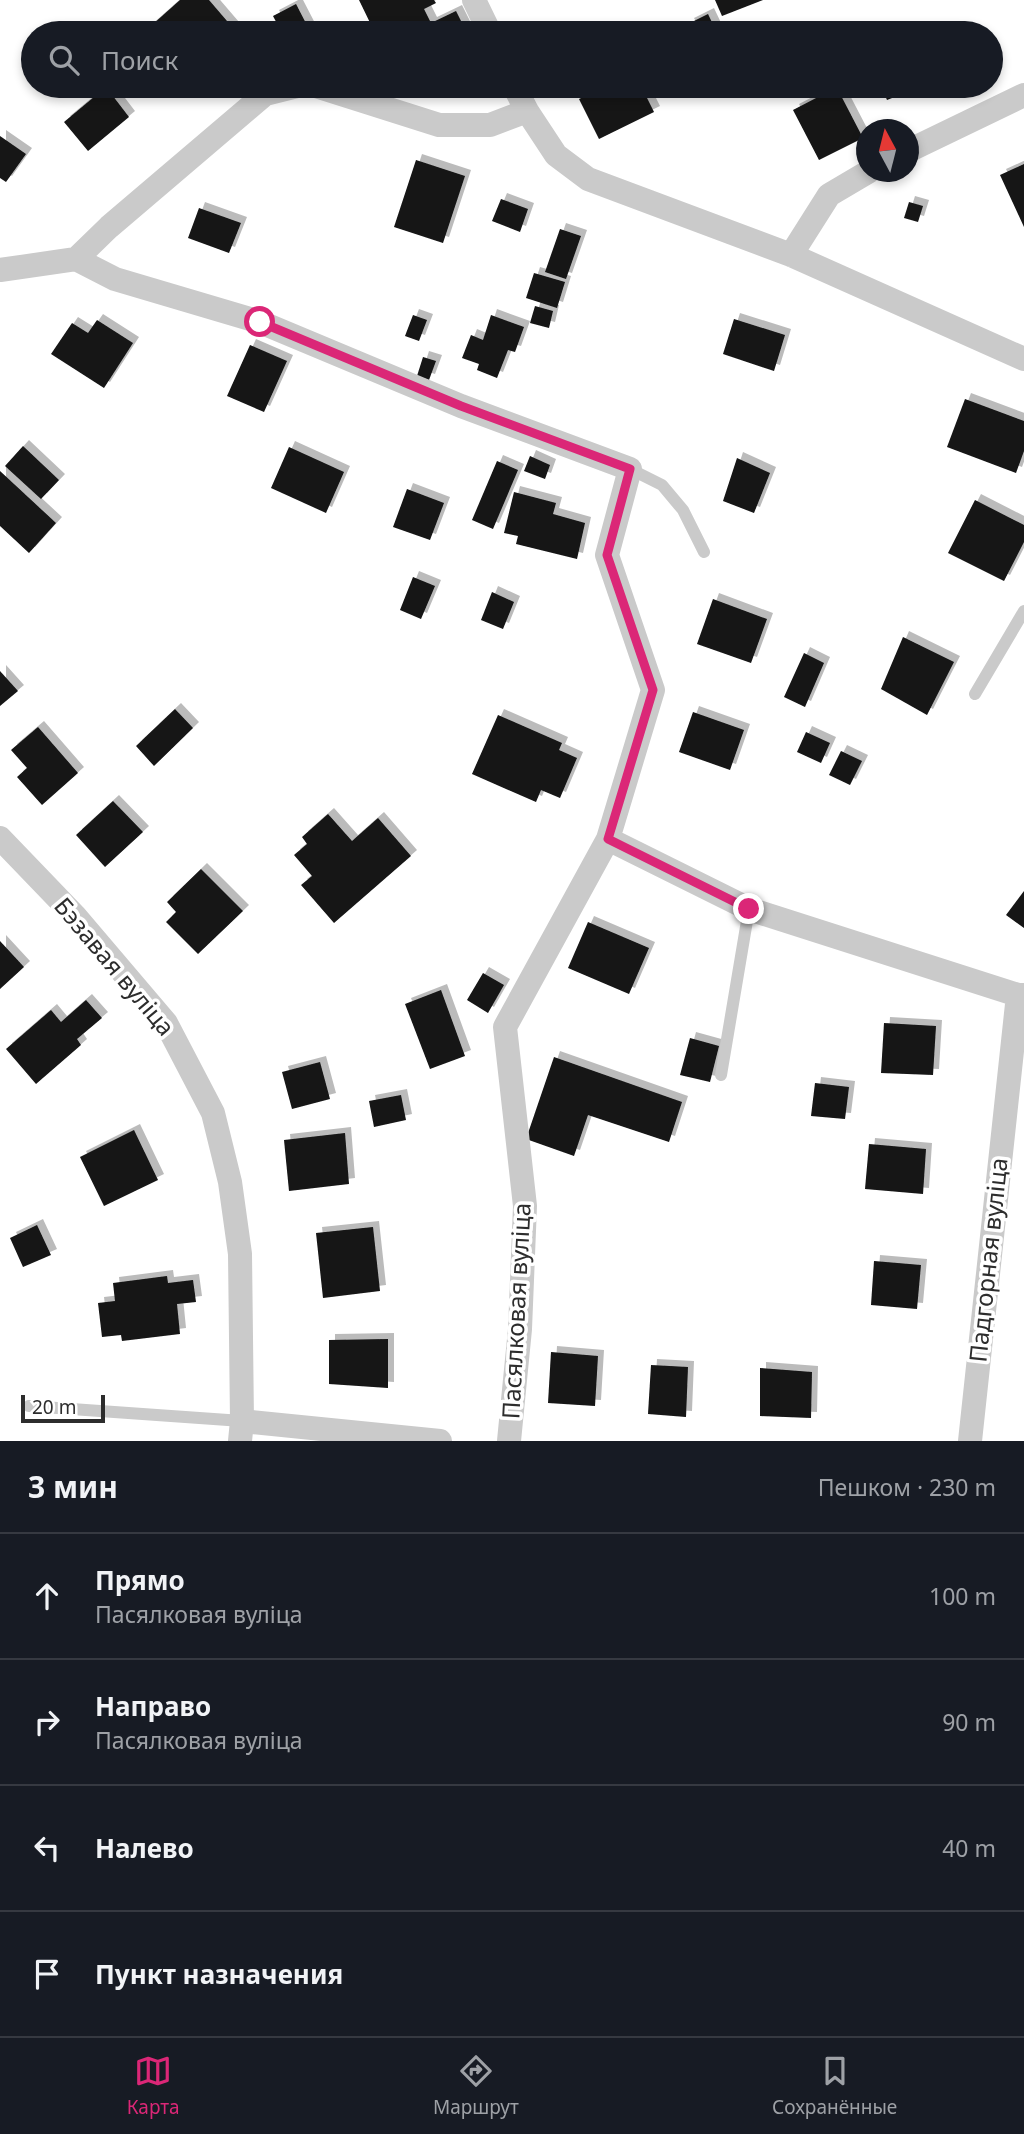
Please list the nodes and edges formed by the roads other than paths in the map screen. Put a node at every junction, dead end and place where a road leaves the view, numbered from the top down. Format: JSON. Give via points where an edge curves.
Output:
{"nodes":[{"id":1,"x":474,"y":0,"type":"edge"},
{"id":2,"x":484,"y":21,"type":"edge"},
{"id":3,"x":1024,"y":95,"type":"edge"},
{"id":4,"x":260,"y":98,"type":"edge"},
{"id":5,"x":354,"y":98,"type":"edge"},
{"id":6,"x":520,"y":98,"type":"edge"},
{"id":7,"x":527,"y":111,"type":"junction"},
{"id":8,"x":919,"y":146,"type":"edge"},
{"id":9,"x":856,"y":179,"type":"edge"},
{"id":10,"x":791,"y":255,"type":"junction"},
{"id":11,"x":76,"y":258,"type":"junction"},
{"id":12,"x":0,"y":270,"type":"edge"},
{"id":13,"x":1024,"y":359,"type":"edge"},
{"id":14,"x":630,"y":469,"type":"junction"},
{"id":15,"x":704,"y":552,"type":"dead end"},
{"id":16,"x":1024,"y":611,"type":"edge"},
{"id":17,"x":975,"y":694,"type":"dead end"},
{"id":18,"x":0,"y":838,"type":"edge"},
{"id":19,"x":608,"y":839,"type":"junction"},
{"id":20,"x":749,"y":909,"type":"junction"},
{"id":21,"x":1021,"y":995,"type":"edge"},
{"id":22,"x":721,"y":1075,"type":"dead end"},
{"id":23,"x":29,"y":1406,"type":"dead end"},
{"id":24,"x":241,"y":1431,"type":"edge"},
{"id":25,"x":440,"y":1441,"type":"edge"},
{"id":26,"x":509,"y":1441,"type":"edge"},
{"id":27,"x":970,"y":1441,"type":"edge"}],
"edges":[{"from":1,"to":2,"type":"street"},
{"from":3,"to":8,"type":"street"},
{"from":4,"to":11,"type":"street"},
{"from":5,"to":7,"type":"street","via":[[439,125],[490,125]]},
{"from":6,"to":7,"type":"street"},
{"from":7,"to":10,"type":"street","via":[[556,155],[588,179]]},
{"from":9,"to":10,"type":"street","via":[[829,195]]},
{"from":10,"to":13,"type":"street"},
{"from":11,"to":12,"type":"street"},
{"from":11,"to":14,"type":"street","via":[[115,279],[260,322],[461,406]]},
{"from":14,"to":15,"type":"lane","via":[[662,485],[683,510]]},
{"from":14,"to":19,"type":"street","name":"Пасялковая вуліца","via":[[607,555],[653,690]]},
{"from":16,"to":17,"type":"lane"},
{"from":18,"to":24,"type":"street","name":"Бэзавая вуліца","via":[[75,916],[166,1023],[213,1113],[230,1182],[240,1254]]},
{"from":19,"to":20,"type":"street"},
{"from":19,"to":26,"type":"street","name":"Пасялковая вуліца","via":[[505,1027],[526,1206]]},
{"from":20,"to":21,"type":"street"},
{"from":20,"to":22,"type":"lane"},
{"from":21,"to":27,"type":"street","name":"Падгорная вуліца"},
{"from":23,"to":24,"type":"lane"},
{"from":24,"to":25,"type":"street"}]}
